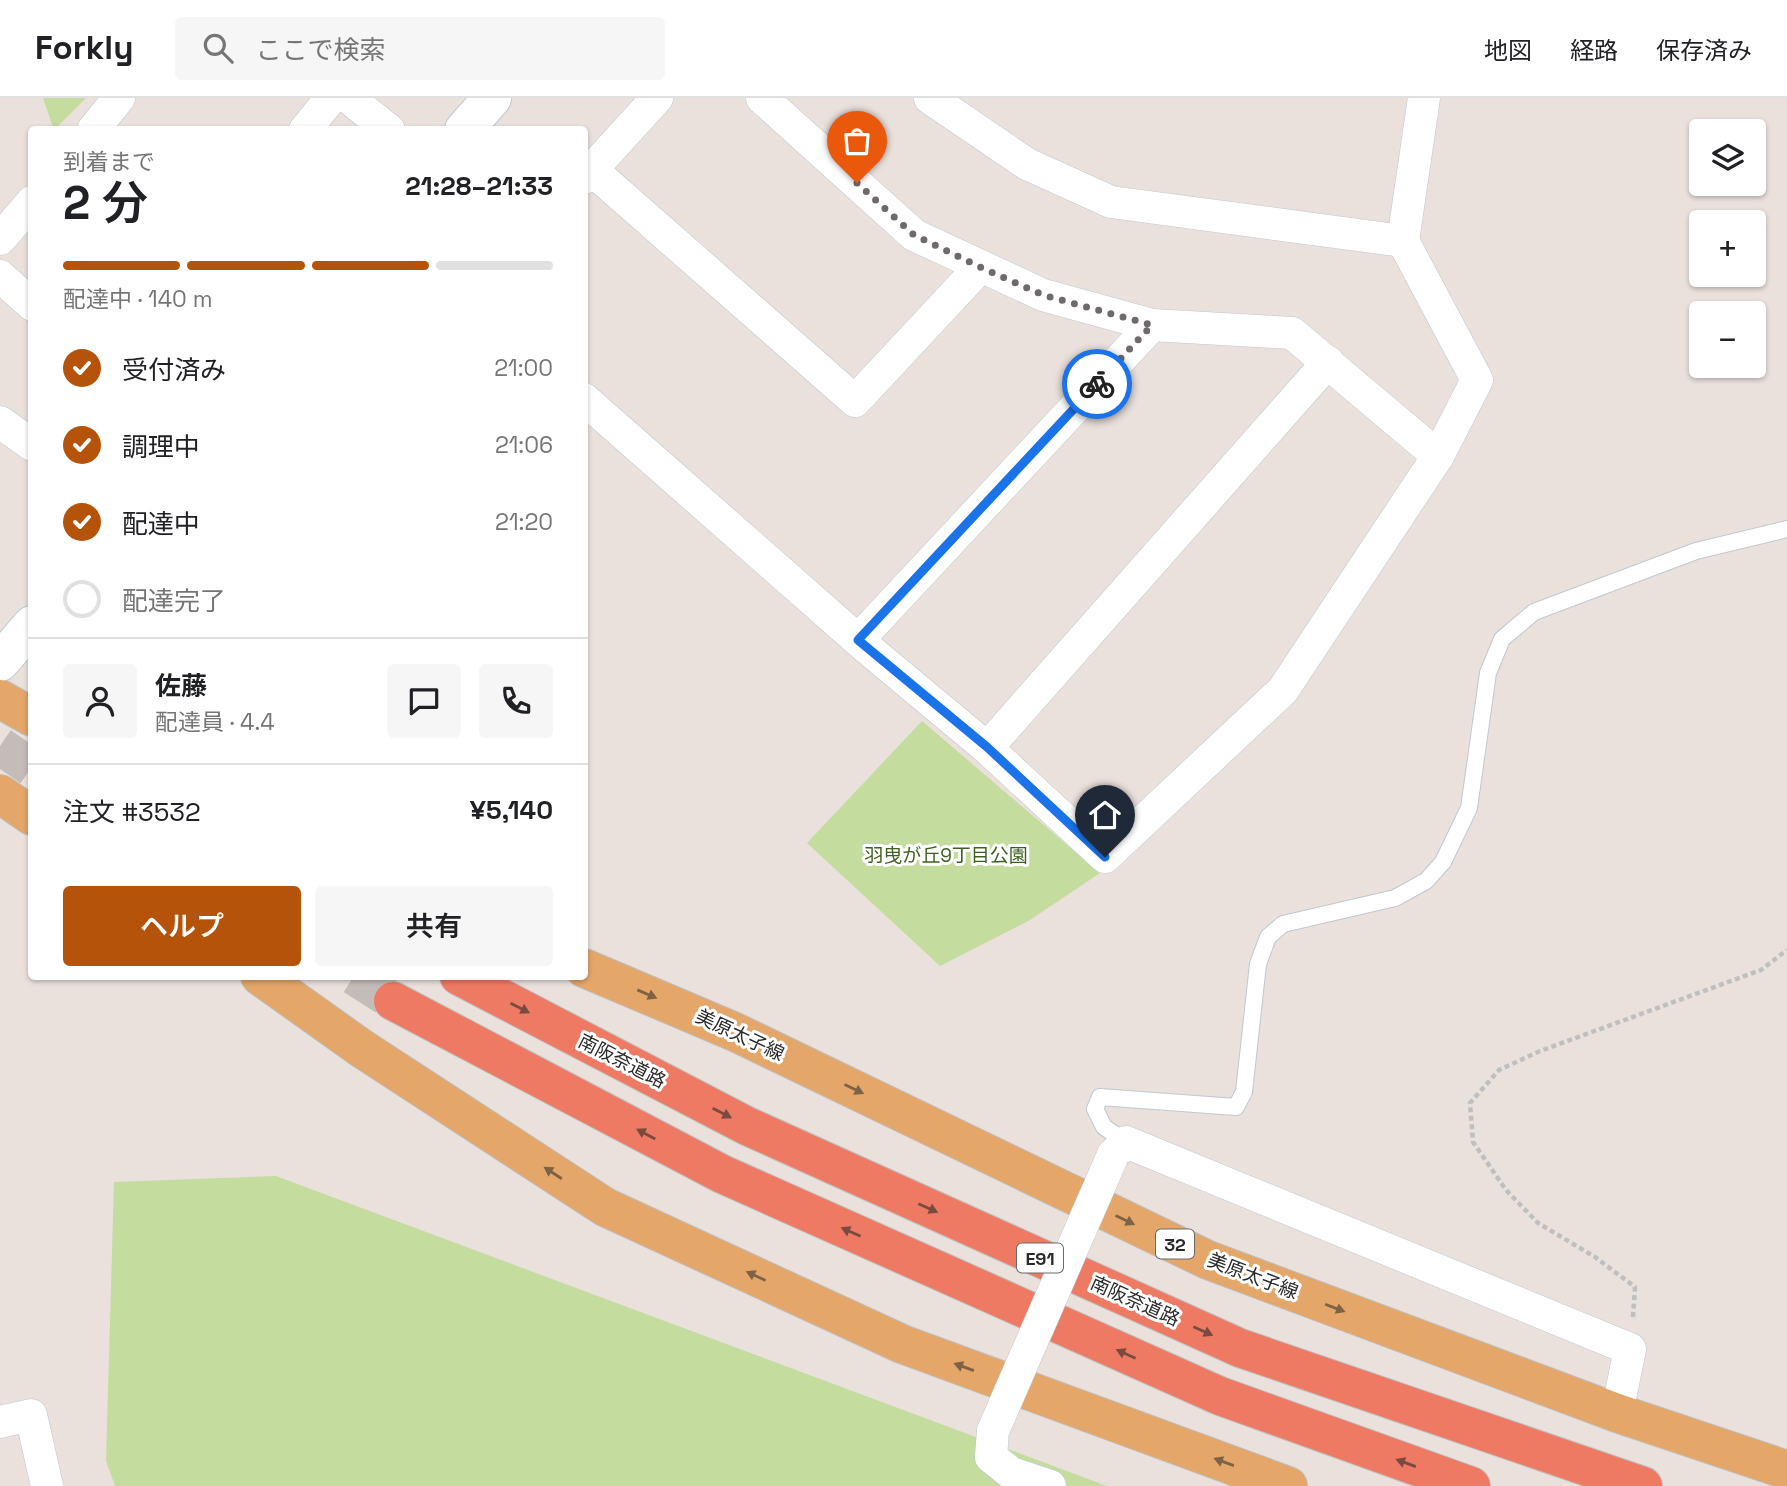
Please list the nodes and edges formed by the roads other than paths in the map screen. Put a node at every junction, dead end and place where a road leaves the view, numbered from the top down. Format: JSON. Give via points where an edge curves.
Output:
{"nodes":[{"id":1,"x":119,"y":98,"type":"edge"},
{"id":2,"x":331,"y":98,"type":"edge"},
{"id":3,"x":349,"y":98,"type":"edge"},
{"id":4,"x":492,"y":98,"type":"edge"},
{"id":5,"x":657,"y":98,"type":"edge"},
{"id":6,"x":762,"y":98,"type":"edge"},
{"id":7,"x":930,"y":98,"type":"edge"},
{"id":8,"x":1424,"y":98,"type":"edge"},
{"id":9,"x":96,"y":126,"type":"edge"},
{"id":10,"x":308,"y":126,"type":"edge"},
{"id":11,"x":384,"y":126,"type":"edge"},
{"id":12,"x":468,"y":126,"type":"edge"},
{"id":13,"x":588,"y":174,"type":"edge"},
{"id":14,"x":28,"y":207,"type":"edge"},
{"id":15,"x":0,"y":239,"type":"edge"},
{"id":16,"x":1403,"y":241,"type":"junction"},
{"id":17,"x":980,"y":267,"type":"junction"},
{"id":18,"x":0,"y":276,"type":"edge"},
{"id":19,"x":28,"y":300,"type":"edge"},
{"id":20,"x":1152,"y":325,"type":"junction"},
{"id":21,"x":1328,"y":362,"type":"junction"},
{"id":22,"x":588,"y":403,"type":"edge"},
{"id":23,"x":0,"y":422,"type":"edge"},
{"id":24,"x":28,"y":442,"type":"edge"},
{"id":25,"x":1438,"y":456,"type":"junction"},
{"id":26,"x":1787,"y":529,"type":"edge"},
{"id":27,"x":28,"y":630,"type":"edge"},
{"id":28,"x":858,"y":640,"type":"junction"},
{"id":29,"x":0,"y":662,"type":"edge"},
{"id":30,"x":0,"y":699,"type":"edge"},
{"id":31,"x":28,"y":715,"type":"edge"},
{"id":32,"x":987,"y":747,"type":"junction"},
{"id":33,"x":0,"y":794,"type":"edge"},
{"id":34,"x":28,"y":813,"type":"edge"},
{"id":35,"x":588,"y":970,"type":"edge"},
{"id":36,"x":266,"y":980,"type":"edge"},
{"id":37,"x":467,"y":980,"type":"edge"},
{"id":38,"x":393,"y":1001,"type":"tunnel mouth"},
{"id":39,"x":1119,"y":1149,"type":"junction"},
{"id":40,"x":1617,"y":1413,"type":"junction"},
{"id":41,"x":0,"y":1422,"type":"edge"},
{"id":42,"x":1787,"y":1470,"type":"edge"},
{"id":43,"x":47,"y":1486,"type":"edge"},
{"id":44,"x":1050,"y":1486,"type":"edge"},
{"id":45,"x":1288,"y":1486,"type":"edge"},
{"id":46,"x":1471,"y":1486,"type":"edge"},
{"id":47,"x":1643,"y":1486,"type":"edge"}],
"edges":[{"from":1,"to":9,"type":"street"},
{"from":2,"to":10,"type":"street"},
{"from":3,"to":11,"type":"street"},
{"from":4,"to":12,"type":"street"},
{"from":5,"to":13,"type":"street"},
{"from":6,"to":17,"type":"street","via":[[914,235]]},
{"from":7,"to":16,"type":"street","via":[[1027,164],[1111,202]]},
{"from":8,"to":16,"type":"street"},
{"from":13,"to":17,"type":"street","via":[[855,401]]},
{"from":14,"to":15,"type":"street"},
{"from":16,"to":25,"type":"street","via":[[1478,380]]},
{"from":17,"to":20,"type":"street","via":[[1043,295]]},
{"from":18,"to":19,"type":"street"},
{"from":20,"to":21,"type":"street","via":[[1292,333]]},
{"from":20,"to":28,"type":"street"},
{"from":21,"to":25,"type":"street"},
{"from":21,"to":32,"type":"street"},
{"from":22,"to":28,"type":"street"},
{"from":23,"to":24,"type":"street"},
{"from":25,"to":32,"type":"street","via":[[1283,690],[1105,857]]},
{"from":26,"to":39,"type":"lane","via":[[1696,551],[1534,612],[1502,639],[1488,673],[1469,808],[1443,862],[1426,881],[1395,898],[1283,923],[1268,937],[1258,964],[1244,1092],[1236,1107],[1100,1097],[1095,1110]]},
{"from":27,"to":29,"type":"street"},
{"from":28,"to":32,"type":"street"},
{"from":30,"to":31,"type":"main road"},
{"from":33,"to":34,"type":"main road"},
{"from":35,"to":40,"type":"main road","name":"美原太子線","number":"32","one_way":true,"via":[[735,1032],[1209,1260]]},
{"from":45,"to":36,"type":"main road","one_way":true,"via":[[902,1344],[605,1207]]},
{"from":37,"to":47,"type":"highway","name":"南阪奈道路","number":"E91","one_way":true,"via":[[747,1126],[1240,1348]]},
{"from":46,"to":38,"type":"highway","one_way":true,"via":[[1220,1396],[722,1174]]},
{"from":39,"to":40,"type":"street","via":[[1630,1349]]},
{"from":39,"to":44,"type":"street","bridge":true,"via":[[993,1432],[991,1457],[1011,1474]]},
{"from":40,"to":42,"type":"main road","name":"美原太子線","number":"32"},
{"from":41,"to":43,"type":"street","via":[[31,1415]]}]}
